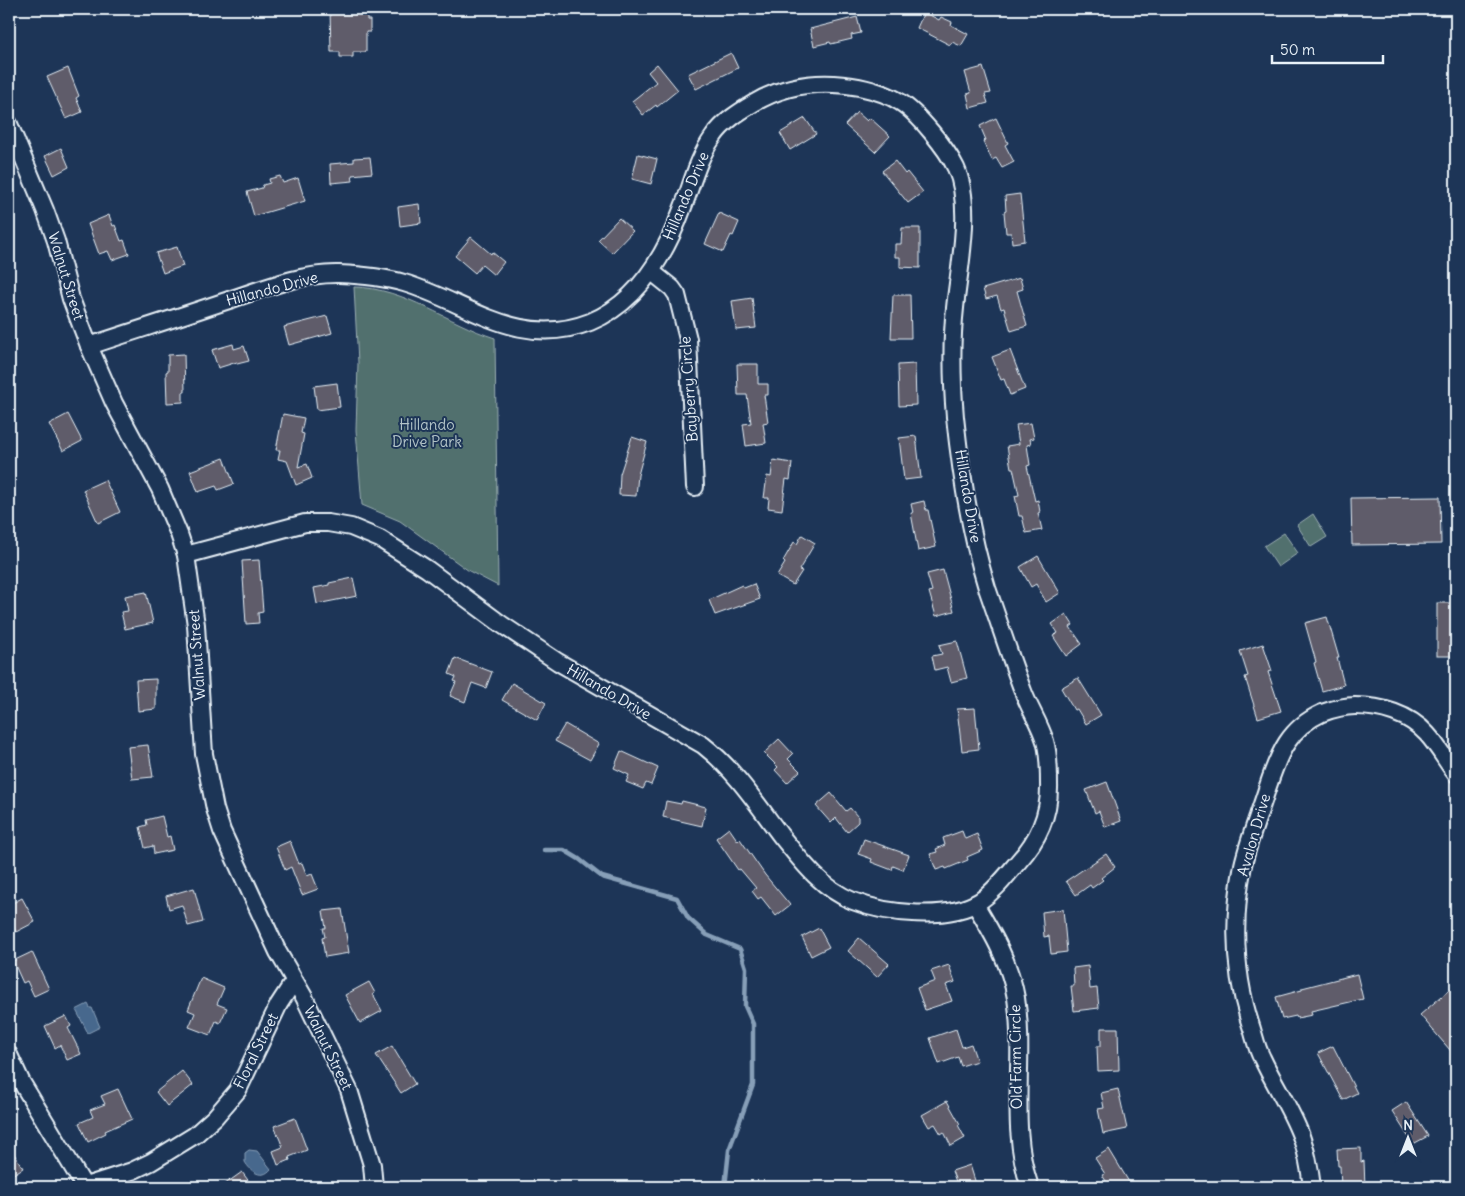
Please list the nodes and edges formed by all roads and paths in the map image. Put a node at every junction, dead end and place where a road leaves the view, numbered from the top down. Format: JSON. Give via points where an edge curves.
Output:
{"nodes":[{"id":1,"x":9,"y":124,"type":"edge"},
{"id":2,"x":652,"y":272,"type":"junction"},
{"id":3,"x":89,"y":346,"type":"junction"},
{"id":4,"x":695,"y":487,"type":"dead end"},
{"id":5,"x":186,"y":555,"type":"junction"},
{"id":6,"x":1456,"y":774,"type":"edge"},
{"id":7,"x":975,"y":904,"type":"junction"},
{"id":8,"x":294,"y":981,"type":"junction"},
{"id":9,"x":9,"y":1055,"type":"edge"},
{"id":10,"x":83,"y":1187,"type":"edge"},
{"id":11,"x":374,"y":1187,"type":"edge"},
{"id":12,"x":1030,"y":1187,"type":"edge"},
{"id":13,"x":1312,"y":1187,"type":"edge"}],
"edges":[{"from":1,"to":3,"type":"street","name":"Walnut Street","via":[[56,241],[71,299]]},
{"from":2,"to":3,"type":"street","name":"Hillando Drive","via":[[615,309],[588,323],[561,330],[532,330],[501,324],[402,283],[334,274],[309,276],[260,290]]},
{"from":2,"to":4,"type":"street","name":"Bayberry Circle","via":[[677,296],[688,339]]},
{"from":2,"to":7,"type":"street","name":"Hillando Drive","via":[[680,216],[699,162],[713,136],[741,110],[782,89],[809,84],[841,84],[888,96],[910,109],[955,165],[961,182],[965,220],[954,315],[952,375],[966,493],[986,583],[1023,691],[1046,743],[1050,787],[1045,819],[1034,840],[998,885]]},
{"from":3,"to":5,"type":"street","name":"Walnut Street","via":[[114,403],[160,489]]},
{"from":5,"to":7,"type":"street","name":"Hillando Drive","via":[[305,523],[351,527],[380,539],[558,662],[703,745],[732,772],[812,874],[846,898],[871,907],[920,914],[958,910]]},
{"from":5,"to":8,"type":"street","name":"Walnut Street","via":[[196,626],[204,754],[215,809],[248,890]]},
{"from":6,"to":13,"type":"street","name":"Avalon Drive","via":[[1426,733],[1413,723],[1382,708],[1366,706],[1333,709],[1301,724],[1275,764],[1244,864],[1237,905],[1237,962],[1243,1002],[1260,1056],[1301,1135]]},
{"from":7,"to":12,"type":"street","name":"Old Farm Circle","via":[[1000,949],[1016,998],[1017,1125],[1021,1157]]},
{"from":8,"to":10,"type":"street","name":"Floral Street","via":[[279,1004],[238,1090],[216,1117],[196,1135],[151,1162]]},
{"from":8,"to":11,"type":"street","name":"Walnut Street","via":[[349,1090],[372,1166]]},
{"from":9,"to":10,"type":"street"}]}
